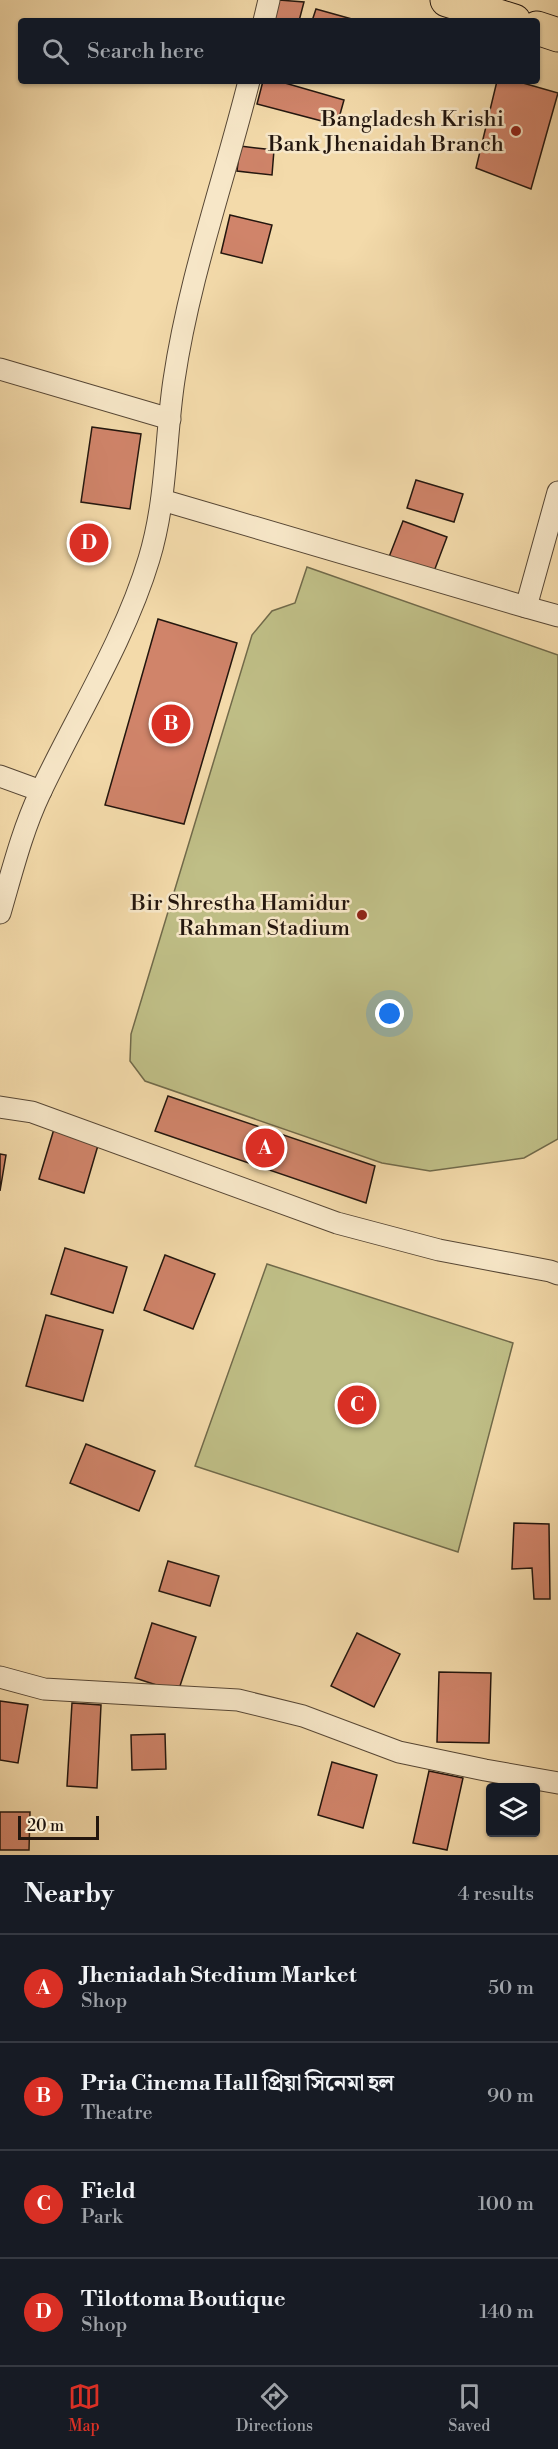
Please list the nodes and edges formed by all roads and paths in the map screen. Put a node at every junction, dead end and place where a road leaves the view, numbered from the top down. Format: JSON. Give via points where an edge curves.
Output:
{"nodes":[{"id":1,"x":269,"y":0,"type":"edge"},
{"id":2,"x":447,"y":0,"type":"edge"},
{"id":3,"x":498,"y":11,"type":"edge"},
{"id":4,"x":265,"y":18,"type":"edge"},
{"id":5,"x":540,"y":29,"type":"edge"},
{"id":6,"x":558,"y":35,"type":"edge"},
{"id":7,"x":248,"y":84,"type":"edge"},
{"id":8,"x":0,"y":369,"type":"edge"},
{"id":9,"x":171,"y":419,"type":"junction"},
{"id":10,"x":558,"y":492,"type":"edge"},
{"id":11,"x":162,"y":500,"type":"junction"},
{"id":12,"x":526,"y":607,"type":"junction"},
{"id":13,"x":558,"y":616,"type":"edge"},
{"id":14,"x":0,"y":776,"type":"edge"},
{"id":15,"x":41,"y":791,"type":"junction"},
{"id":16,"x":0,"y":913,"type":"edge"},
{"id":17,"x":0,"y":1107,"type":"edge"},
{"id":18,"x":558,"y":1274,"type":"edge"},
{"id":19,"x":0,"y":1677,"type":"edge"},
{"id":20,"x":558,"y":1783,"type":"edge"}],
"edges":[{"from":1,"to":4,"type":"street"},
{"from":2,"to":3,"type":"highway"},
{"from":5,"to":6,"type":"highway"},
{"from":7,"to":9,"type":"street","via":[[188,308]]},
{"from":8,"to":9,"type":"street"},
{"from":9,"to":11,"type":"street"},
{"from":10,"to":12,"type":"street"},
{"from":11,"to":12,"type":"street"},
{"from":11,"to":15,"type":"street","via":[[149,561],[130,608]]},
{"from":12,"to":13,"type":"street"},
{"from":14,"to":15,"type":"street"},
{"from":15,"to":16,"type":"street","via":[[21,841]]},
{"from":17,"to":18,"type":"street","via":[[33,1112],[337,1222],[439,1250]]},
{"from":19,"to":20,"type":"street","via":[[44,1689],[238,1700],[303,1716],[399,1752]]}]}
